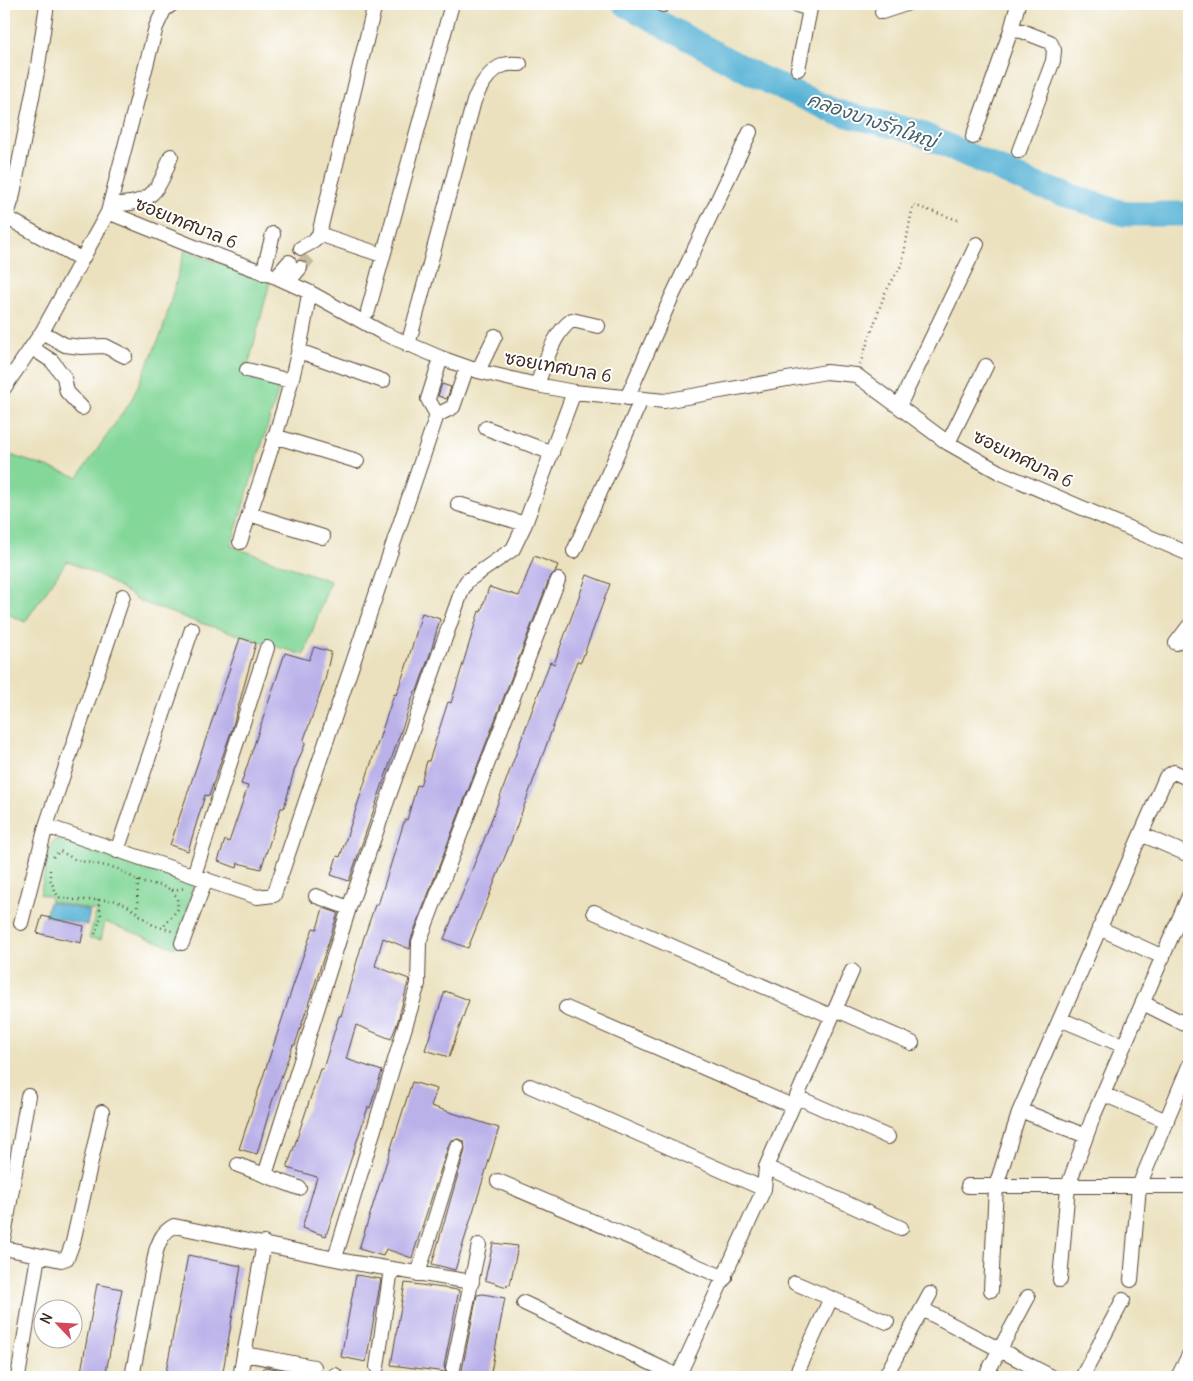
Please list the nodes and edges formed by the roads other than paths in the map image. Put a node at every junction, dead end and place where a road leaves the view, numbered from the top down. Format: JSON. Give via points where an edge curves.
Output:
{"nodes":[{"id":1,"x":47,"y":4,"type":"edge"},
{"id":2,"x":172,"y":4,"type":"edge"},
{"id":3,"x":375,"y":4,"type":"edge"},
{"id":4,"x":452,"y":4,"type":"edge"},
{"id":5,"x":794,"y":4,"type":"edge"},
{"id":6,"x":906,"y":4,"type":"edge"},
{"id":7,"x":1018,"y":4,"type":"edge"},
{"id":8,"x":810,"y":6,"type":"edge"},
{"id":9,"x":882,"y":12,"type":"dead end"},
{"id":10,"x":1011,"y":30,"type":"junction"},
{"id":11,"x":520,"y":64,"type":"dead end"},
{"id":12,"x":798,"y":69,"type":"dead end"},
{"id":13,"x":750,"y":132,"type":"dead end"},
{"id":14,"x":973,"y":137,"type":"dead end"},
{"id":15,"x":1019,"y":151,"type":"dead end"},
{"id":16,"x":171,"y":156,"type":"dead end"},
{"id":17,"x":110,"y":208,"type":"junction"},
{"id":18,"x":5,"y":217,"type":"edge"},
{"id":19,"x":273,"y":234,"type":"dead end"},
{"id":20,"x":316,"y":238,"type":"junction"},
{"id":21,"x":977,"y":244,"type":"dead end"},
{"id":22,"x":306,"y":251,"type":"tunnel mouth"},
{"id":23,"x":382,"y":255,"type":"junction"},
{"id":24,"x":81,"y":259,"type":"junction"},
{"id":25,"x":295,"y":265,"type":"tunnel mouth"},
{"id":26,"x":263,"y":272,"type":"junction"},
{"id":27,"x":282,"y":280,"type":"junction"},
{"id":28,"x":309,"y":292,"type":"junction"},
{"id":29,"x":368,"y":311,"type":"dead end"},
{"id":30,"x":598,"y":326,"type":"dead end"},
{"id":31,"x":42,"y":332,"type":"junction"},
{"id":32,"x":495,"y":336,"type":"dead end"},
{"id":33,"x":408,"y":345,"type":"junction"},
{"id":34,"x":32,"y":348,"type":"junction"},
{"id":35,"x":299,"y":351,"type":"junction"},
{"id":36,"x":125,"y":356,"type":"dead end"},
{"id":37,"x":441,"y":358,"type":"junction"},
{"id":38,"x":986,"y":366,"type":"dead end"},
{"id":39,"x":472,"y":369,"type":"junction"},
{"id":40,"x":246,"y":370,"type":"dead end"},
{"id":41,"x":6,"y":379,"type":"edge"},
{"id":42,"x":290,"y":381,"type":"junction"},
{"id":43,"x":383,"y":381,"type":"dead end"},
{"id":44,"x":537,"y":385,"type":"junction"},
{"id":45,"x":574,"y":392,"type":"junction"},
{"id":46,"x":634,"y":399,"type":"junction"},
{"id":47,"x":899,"y":406,"type":"junction"},
{"id":48,"x":82,"y":408,"type":"dead end"},
{"id":49,"x":437,"y":416,"type":"junction"},
{"id":50,"x":486,"y":428,"type":"dead end"},
{"id":51,"x":274,"y":436,"type":"junction"},
{"id":52,"x":948,"y":442,"type":"junction"},
{"id":53,"x":552,"y":453,"type":"junction"},
{"id":54,"x":357,"y":461,"type":"dead end"},
{"id":55,"x":458,"y":504,"type":"dead end"},
{"id":56,"x":249,"y":514,"type":"junction"},
{"id":57,"x":525,"y":524,"type":"junction"},
{"id":58,"x":323,"y":537,"type":"dead end"},
{"id":59,"x":240,"y":542,"type":"dead end"},
{"id":60,"x":574,"y":551,"type":"dead end"},
{"id":61,"x":1189,"y":554,"type":"edge"},
{"id":62,"x":558,"y":580,"type":"dead end"},
{"id":63,"x":123,"y":596,"type":"dead end"},
{"id":64,"x":1189,"y":626,"type":"edge"},
{"id":65,"x":192,"y":630,"type":"dead end"},
{"id":66,"x":1176,"y":643,"type":"dead end"},
{"id":67,"x":267,"y":648,"type":"dead end"},
{"id":68,"x":1189,"y":779,"type":"edge"},
{"id":69,"x":46,"y":826,"type":"junction"},
{"id":70,"x":1142,"y":834,"type":"junction"},
{"id":71,"x":117,"y":851,"type":"junction"},
{"id":72,"x":1189,"y":855,"type":"edge"},
{"id":73,"x":200,"y":877,"type":"junction"},
{"id":74,"x":316,"y":896,"type":"dead end"},
{"id":75,"x":1189,"y":896,"type":"edge"},
{"id":76,"x":349,"y":908,"type":"junction"},
{"id":77,"x":594,"y":912,"type":"dead end"},
{"id":78,"x":1186,"y":915,"type":"edge"},
{"id":79,"x":21,"y":923,"type":"dead end"},
{"id":80,"x":1099,"y":928,"type":"junction"},
{"id":81,"x":183,"y":940,"type":"road end"},
{"id":82,"x":1163,"y":957,"type":"junction"},
{"id":83,"x":852,"y":970,"type":"dead end"},
{"id":84,"x":1143,"y":1003,"type":"junction"},
{"id":85,"x":566,"y":1008,"type":"dead end"},
{"id":86,"x":833,"y":1012,"type":"junction"},
{"id":87,"x":1060,"y":1019,"type":"junction"},
{"id":88,"x":1189,"y":1026,"type":"edge"},
{"id":89,"x":912,"y":1043,"type":"dead end"},
{"id":90,"x":1124,"y":1046,"type":"junction"},
{"id":91,"x":1189,"y":1066,"type":"edge"},
{"id":92,"x":530,"y":1086,"type":"dead end"},
{"id":93,"x":1103,"y":1094,"type":"junction"},
{"id":94,"x":28,"y":1096,"type":"dead end"},
{"id":95,"x":1184,"y":1097,"type":"edge"},
{"id":96,"x":794,"y":1102,"type":"junction"},
{"id":97,"x":1020,"y":1110,"type":"junction"},
{"id":98,"x":102,"y":1112,"type":"dead end"},
{"id":99,"x":1167,"y":1121,"type":"junction"},
{"id":100,"x":1086,"y":1136,"type":"junction"},
{"id":101,"x":888,"y":1137,"type":"dead end"},
{"id":102,"x":458,"y":1147,"type":"dead end"},
{"id":103,"x":238,"y":1166,"type":"dead end"},
{"id":104,"x":766,"y":1167,"type":"junction"},
{"id":105,"x":265,"y":1175,"type":"junction"},
{"id":106,"x":498,"y":1181,"type":"dead end"},
{"id":107,"x":968,"y":1186,"type":"dead end"},
{"id":108,"x":996,"y":1186,"type":"junction"},
{"id":109,"x":1068,"y":1186,"type":"junction"},
{"id":110,"x":1139,"y":1186,"type":"junction"},
{"id":111,"x":1189,"y":1186,"type":"edge"},
{"id":112,"x":299,"y":1188,"type":"dead end"},
{"id":113,"x":764,"y":1189,"type":"junction"},
{"id":114,"x":901,"y":1228,"type":"dead end"},
{"id":115,"x":4,"y":1236,"type":"edge"},
{"id":116,"x":264,"y":1244,"type":"junction"},
{"id":117,"x":479,"y":1244,"type":"dead end"},
{"id":118,"x":4,"y":1248,"type":"edge"},
{"id":119,"x":38,"y":1256,"type":"junction"},
{"id":120,"x":335,"y":1258,"type":"junction"},
{"id":121,"x":391,"y":1269,"type":"junction"},
{"id":122,"x":418,"y":1274,"type":"junction"},
{"id":123,"x":725,"y":1278,"type":"junction"},
{"id":124,"x":1060,"y":1280,"type":"dead end"},
{"id":125,"x":1131,"y":1280,"type":"dead end"},
{"id":126,"x":472,"y":1282,"type":"junction"},
{"id":127,"x":795,"y":1283,"type":"dead end"},
{"id":128,"x":991,"y":1290,"type":"dead end"},
{"id":129,"x":930,"y":1294,"type":"dead end"},
{"id":130,"x":1028,"y":1297,"type":"dead end"},
{"id":131,"x":831,"y":1298,"type":"junction"},
{"id":132,"x":1123,"y":1300,"type":"dead end"},
{"id":133,"x":524,"y":1303,"type":"dead end"},
{"id":134,"x":922,"y":1309,"type":"junction"},
{"id":135,"x":888,"y":1322,"type":"dead end"},
{"id":136,"x":1000,"y":1350,"type":"junction"},
{"id":137,"x":244,"y":1354,"type":"junction"},
{"id":138,"x":1189,"y":1355,"type":"edge"},
{"id":139,"x":314,"y":1367,"type":"dead end"},
{"id":140,"x":377,"y":1367,"type":"dead end"},
{"id":141,"x":453,"y":1368,"type":"dead end"},
{"id":142,"x":18,"y":1377,"type":"edge"},
{"id":143,"x":132,"y":1377,"type":"edge"},
{"id":144,"x":240,"y":1377,"type":"edge"},
{"id":145,"x":678,"y":1377,"type":"edge"},
{"id":146,"x":796,"y":1377,"type":"edge"},
{"id":147,"x":885,"y":1377,"type":"edge"},
{"id":148,"x":985,"y":1377,"type":"edge"},
{"id":149,"x":1052,"y":1377,"type":"edge"},
{"id":150,"x":1082,"y":1377,"type":"edge"},
{"id":151,"x":1178,"y":1377,"type":"edge"}],
"edges":[{"from":1,"to":18,"type":"street","via":[[12,199]]},
{"from":2,"to":17,"type":"street","via":[[164,10],[156,27]]},
{"from":3,"to":20,"type":"street"},
{"from":4,"to":23,"type":"street"},
{"from":5,"to":8,"type":"street"},
{"from":6,"to":9,"type":"street"},
{"from":7,"to":10,"type":"street"},
{"from":8,"to":12,"type":"street"},
{"from":10,"to":14,"type":"street"},
{"from":10,"to":15,"type":"street","via":[[1050,42],[1054,50],[1053,61]]},
{"from":11,"to":33,"type":"street","via":[[504,64],[494,72],[480,86],[474,101]]},
{"from":13,"to":46,"type":"street","via":[[667,307]]},
{"from":16,"to":17,"type":"street","via":[[152,195],[139,202]]},
{"from":17,"to":24,"type":"street","name":"ซอยเทศบาล 6"},
{"from":17,"to":26,"type":"street","name":"ซอยเทศบาล 6"},
{"from":18,"to":24,"type":"street"},
{"from":19,"to":26,"type":"street"},
{"from":20,"to":22,"type":"street"},
{"from":20,"to":23,"type":"street"},
{"from":21,"to":47,"type":"street"},
{"from":23,"to":29,"type":"street"},
{"from":24,"to":31,"type":"street","name":"ซอยเทศบาล 6"},
{"from":25,"to":27,"type":"street"},
{"from":26,"to":27,"type":"street","name":"ซอยเทศบาล 6"},
{"from":27,"to":28,"type":"street","name":"ซอยเทศบาล 6"},
{"from":28,"to":33,"type":"street","name":"ซอยเทศบาล 6"},
{"from":28,"to":35,"type":"street"},
{"from":30,"to":44,"type":"street","via":[[572,320],[565,324]]},
{"from":31,"to":34,"type":"street","name":"ซอยเทศบาล 6"},
{"from":31,"to":36,"type":"street","via":[[65,345],[106,346]]},
{"from":32,"to":39,"type":"street"},
{"from":33,"to":37,"type":"street","name":"ซอยเทศบาล 6"},
{"from":34,"to":41,"type":"street","name":"ซอยเทศบาล 6"},
{"from":34,"to":48,"type":"street","via":[[52,361],[64,377],[67,392]]},
{"from":35,"to":42,"type":"street"},
{"from":35,"to":43,"type":"street"},
{"from":37,"to":39,"type":"street","name":"ซอยเทศบาล 6"},
{"from":37,"to":49,"type":"street","via":[[428,398]]},
{"from":38,"to":52,"type":"street"},
{"from":39,"to":44,"type":"street","name":"ซอยเทศบาล 6"},
{"from":39,"to":49,"type":"street","via":[[453,407]]},
{"from":40,"to":42,"type":"street"},
{"from":42,"to":51,"type":"street"},
{"from":44,"to":45,"type":"street","name":"ซอยเทศบาล 6"},
{"from":45,"to":46,"type":"street","name":"ซอยเทศบาล 6"},
{"from":45,"to":53,"type":"street"},
{"from":46,"to":47,"type":"street","name":"ซอยเทศบาล 6","via":[[664,401],[687,398],[826,372],[856,375]]},
{"from":46,"to":60,"type":"street"},
{"from":47,"to":52,"type":"street","name":"ซอยเทศบาล 6"},
{"from":49,"to":73,"type":"street","via":[[274,895],[257,897]]},
{"from":50,"to":53,"type":"street"},
{"from":51,"to":54,"type":"street"},
{"from":51,"to":56,"type":"street"},
{"from":52,"to":61,"type":"street","name":"ซอยเทศบาล 6","via":[[999,472]]},
{"from":53,"to":57,"type":"street"},
{"from":55,"to":57,"type":"street"},
{"from":56,"to":58,"type":"street"},
{"from":56,"to":59,"type":"street"},
{"from":57,"to":76,"type":"street","via":[[513,549],[466,580]]},
{"from":62,"to":120,"type":"street","via":[[419,942],[418,984]]},
{"from":63,"to":69,"type":"street"},
{"from":64,"to":66,"type":"street"},
{"from":65,"to":71,"type":"street"},
{"from":67,"to":73,"type":"street"},
{"from":68,"to":70,"type":"street","via":[[1169,773]]},
{"from":69,"to":71,"type":"street"},
{"from":69,"to":79,"type":"street"},
{"from":70,"to":72,"type":"street"},
{"from":70,"to":80,"type":"street"},
{"from":71,"to":73,"type":"street"},
{"from":73,"to":81,"type":"street"},
{"from":74,"to":76,"type":"street"},
{"from":75,"to":78,"type":"street"},
{"from":76,"to":105,"type":"street"},
{"from":77,"to":86,"type":"street"},
{"from":78,"to":82,"type":"street"},
{"from":80,"to":82,"type":"street"},
{"from":80,"to":87,"type":"street"},
{"from":82,"to":84,"type":"street"},
{"from":83,"to":86,"type":"street"},
{"from":84,"to":88,"type":"street"},
{"from":84,"to":90,"type":"street"},
{"from":85,"to":96,"type":"street"},
{"from":86,"to":89,"type":"street"},
{"from":86,"to":96,"type":"street"},
{"from":87,"to":90,"type":"street"},
{"from":87,"to":97,"type":"street"},
{"from":90,"to":93,"type":"street"},
{"from":91,"to":95,"type":"street"},
{"from":92,"to":113,"type":"street"},
{"from":93,"to":99,"type":"street"},
{"from":93,"to":100,"type":"street"},
{"from":94,"to":115,"type":"street"},
{"from":95,"to":99,"type":"street"},
{"from":96,"to":101,"type":"street"},
{"from":96,"to":104,"type":"street"},
{"from":97,"to":100,"type":"street"},
{"from":97,"to":108,"type":"street"},
{"from":98,"to":119,"type":"street","via":[[70,1252],[61,1260]]},
{"from":99,"to":110,"type":"street"},
{"from":100,"to":109,"type":"street"},
{"from":102,"to":122,"type":"street"},
{"from":103,"to":105,"type":"street"},
{"from":104,"to":113,"type":"street"},
{"from":104,"to":114,"type":"street"},
{"from":105,"to":112,"type":"street"},
{"from":106,"to":123,"type":"street"},
{"from":107,"to":108,"type":"street"},
{"from":108,"to":109,"type":"street"},
{"from":108,"to":128,"type":"street"},
{"from":109,"to":110,"type":"street"},
{"from":109,"to":124,"type":"street"},
{"from":110,"to":111,"type":"street"},
{"from":110,"to":125,"type":"street"},
{"from":113,"to":123,"type":"street"},
{"from":116,"to":120,"type":"street"},
{"from":116,"to":137,"type":"street"},
{"from":116,"to":143,"type":"street","via":[[174,1226],[166,1230],[156,1251]]},
{"from":117,"to":126,"type":"street"},
{"from":118,"to":119,"type":"street"},
{"from":119,"to":142,"type":"street"},
{"from":120,"to":121,"type":"street"},
{"from":121,"to":122,"type":"street"},
{"from":121,"to":140,"type":"street"},
{"from":122,"to":126,"type":"street"},
{"from":123,"to":145,"type":"street"},
{"from":126,"to":141,"type":"street"},
{"from":127,"to":131,"type":"street"},
{"from":129,"to":134,"type":"street"},
{"from":130,"to":136,"type":"street"},
{"from":131,"to":135,"type":"street"},
{"from":131,"to":146,"type":"street"},
{"from":132,"to":150,"type":"street"},
{"from":133,"to":145,"type":"street"},
{"from":134,"to":136,"type":"street"},
{"from":134,"to":147,"type":"street"},
{"from":136,"to":148,"type":"street"},
{"from":136,"to":149,"type":"street"},
{"from":137,"to":139,"type":"street"},
{"from":137,"to":144,"type":"street"},
{"from":138,"to":151,"type":"street"}]}
